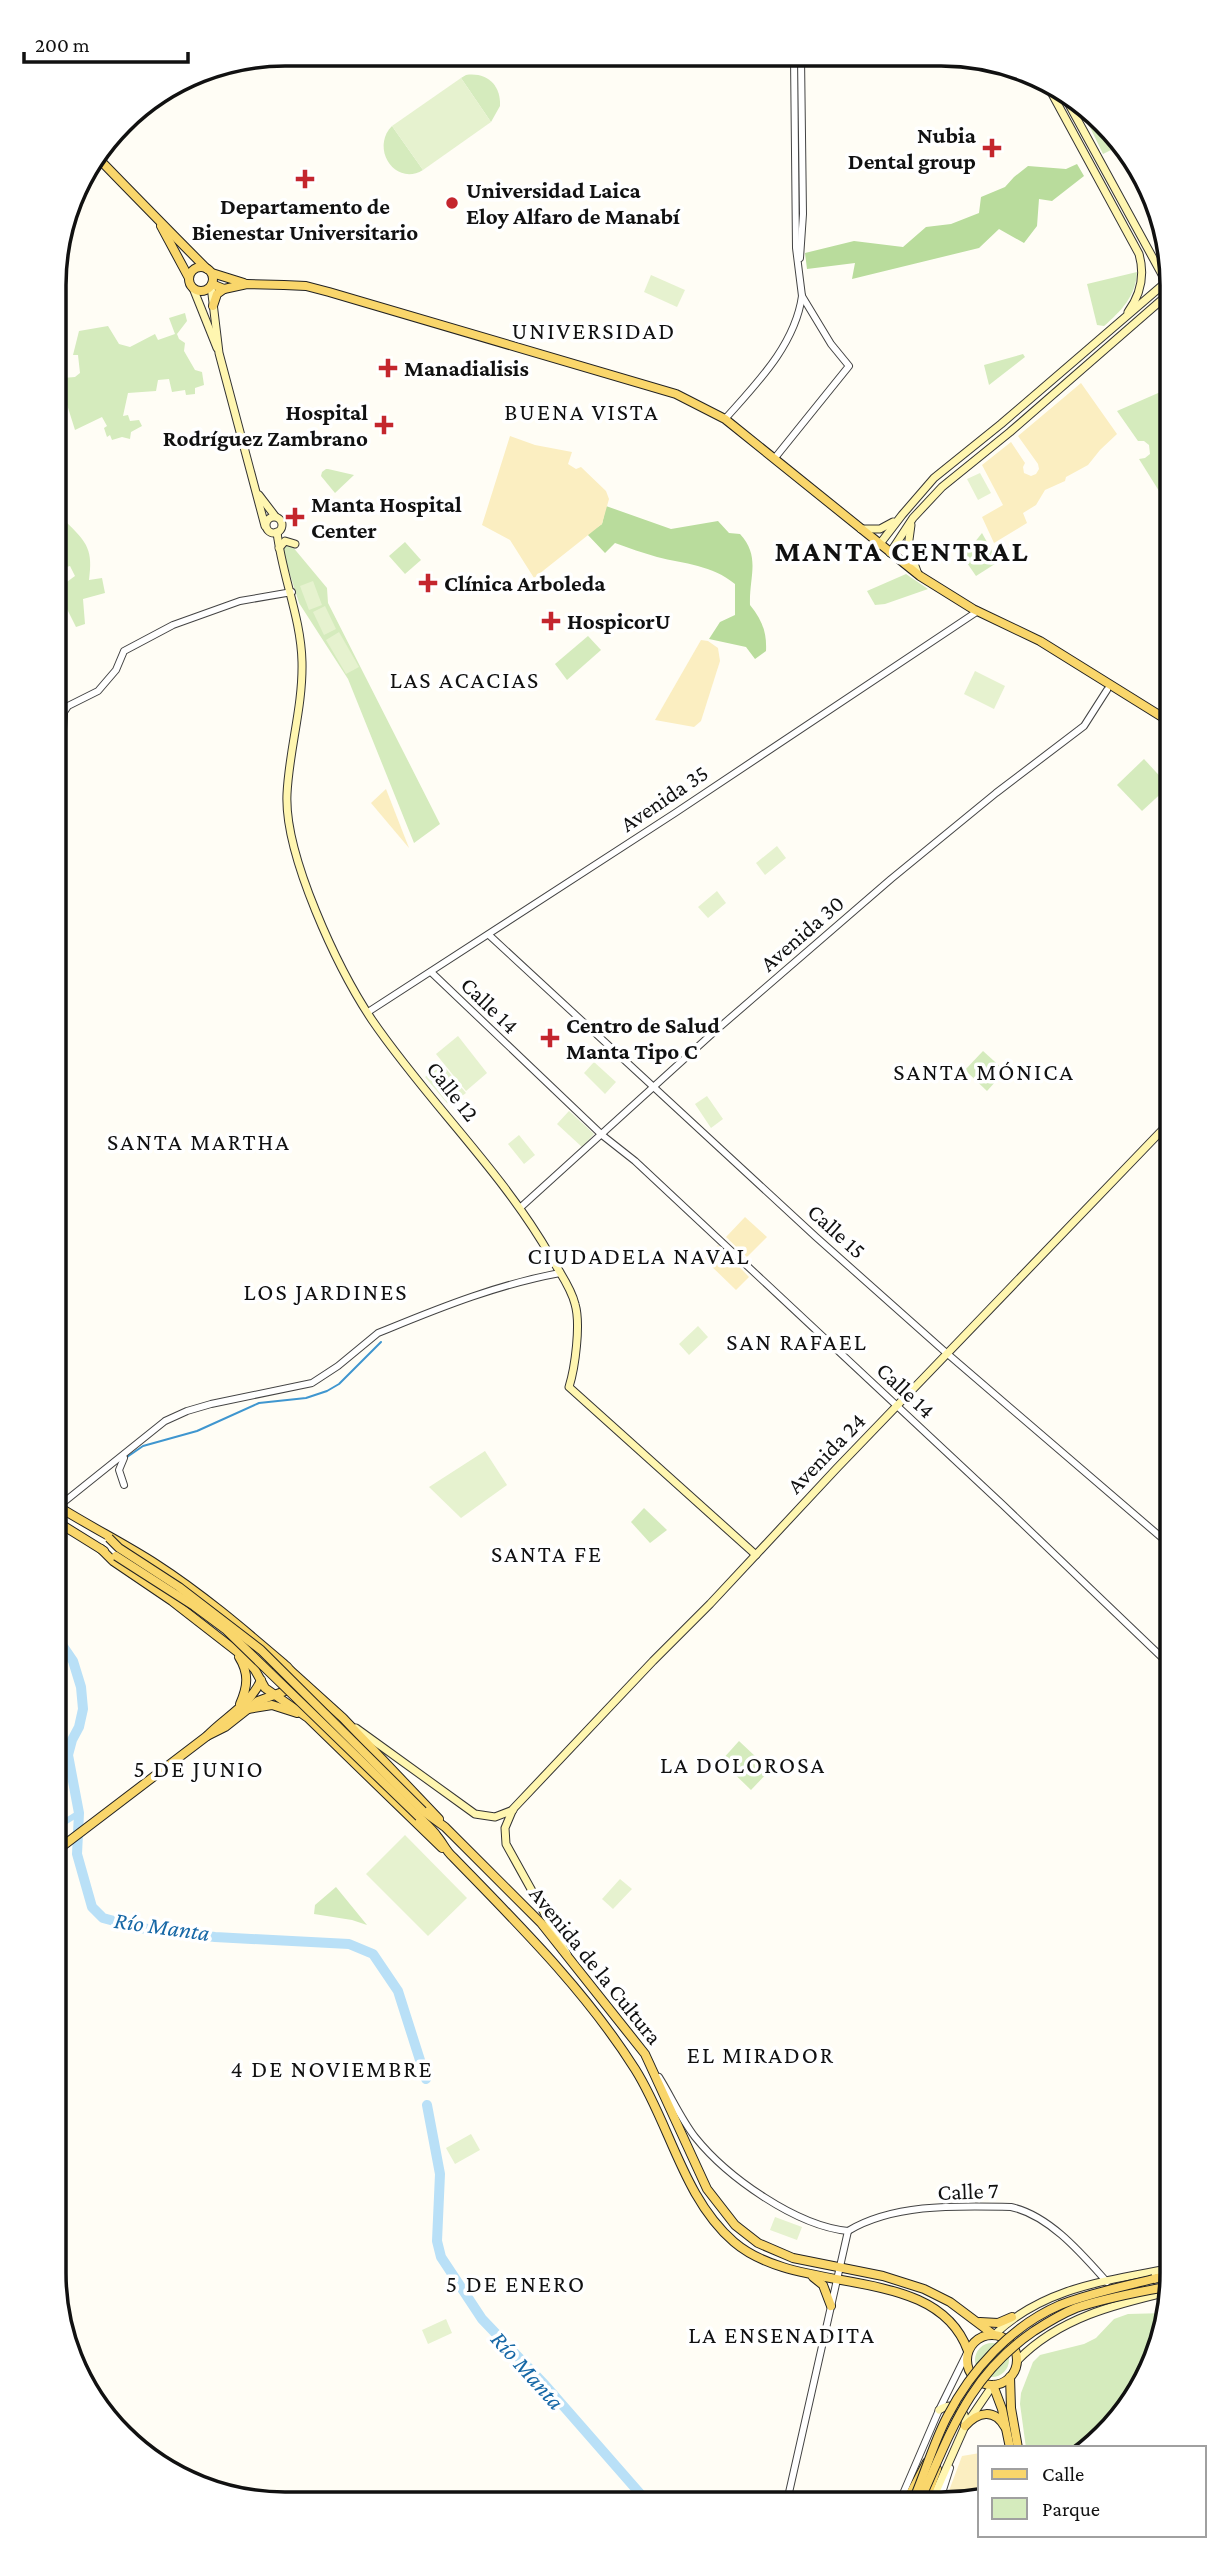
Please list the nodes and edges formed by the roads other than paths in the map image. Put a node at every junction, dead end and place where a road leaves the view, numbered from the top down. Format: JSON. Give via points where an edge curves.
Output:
{"nodes":[{"id":1,"x":794,"y":66,"type":"edge"},
{"id":2,"x":801,"y":66,"type":"edge"},
{"id":3,"x":1056,"y":99,"type":"edge"},
{"id":4,"x":1072,"y":110,"type":"edge"},
{"id":5,"x":103,"y":164,"type":"edge"},
{"id":6,"x":160,"y":223,"type":"junction"},
{"id":7,"x":799,"y":260,"type":"junction"},
{"id":8,"x":210,"y":271,"type":"junction"},
{"id":9,"x":1159,"y":271,"type":"edge"},
{"id":10,"x":189,"y":278,"type":"junction"},
{"id":11,"x":247,"y":284,"type":"junction"},
{"id":12,"x":211,"y":285,"type":"junction"},
{"id":13,"x":1160,"y":285,"type":"edge"},
{"id":14,"x":192,"y":288,"type":"junction"},
{"id":15,"x":223,"y":289,"type":"junction"},
{"id":16,"x":802,"y":296,"type":"junction"},
{"id":17,"x":1160,"y":301,"type":"edge"},
{"id":18,"x":213,"y":306,"type":"junction"},
{"id":19,"x":1124,"y":317,"type":"junction"},
{"id":20,"x":219,"y":351,"type":"junction"},
{"id":21,"x":725,"y":419,"type":"junction"},
{"id":22,"x":774,"y":459,"type":"junction"},
{"id":23,"x":256,"y":492,"type":"junction"},
{"id":24,"x":902,"y":515,"type":"junction"},
{"id":25,"x":275,"y":516,"type":"junction"},
{"id":26,"x":913,"y":518,"type":"junction"},
{"id":27,"x":266,"y":528,"type":"junction"},
{"id":28,"x":860,"y":529,"type":"junction"},
{"id":29,"x":278,"y":532,"type":"junction"},
{"id":30,"x":295,"y":544,"type":"dead end"},
{"id":31,"x":879,"y":545,"type":"junction"},
{"id":32,"x":279,"y":548,"type":"junction"},
{"id":33,"x":890,"y":553,"type":"junction"},
{"id":34,"x":283,"y":566,"type":"junction"},
{"id":35,"x":919,"y":574,"type":"junction"},
{"id":36,"x":292,"y":592,"type":"junction"},
{"id":37,"x":978,"y":611,"type":"junction"},
{"id":38,"x":1107,"y":690,"type":"dead end"},
{"id":39,"x":67,"y":708,"type":"edge"},
{"id":40,"x":1160,"y":716,"type":"edge"},
{"id":41,"x":489,"y":935,"type":"junction"},
{"id":42,"x":431,"y":972,"type":"junction"},
{"id":43,"x":368,"y":1012,"type":"junction"},
{"id":44,"x":654,"y":1087,"type":"junction"},
{"id":45,"x":1160,"y":1132,"type":"edge"},
{"id":46,"x":602,"y":1135,"type":"junction"},
{"id":47,"x":521,"y":1207,"type":"junction"},
{"id":48,"x":560,"y":1273,"type":"junction"},
{"id":49,"x":947,"y":1354,"type":"junction"},
{"id":50,"x":897,"y":1406,"type":"junction"},
{"id":51,"x":132,"y":1448,"type":"junction"},
{"id":52,"x":124,"y":1485,"type":"dead end"},
{"id":53,"x":66,"y":1500,"type":"edge"},
{"id":54,"x":66,"y":1511,"type":"edge"},
{"id":55,"x":66,"y":1528,"type":"edge"},
{"id":56,"x":1160,"y":1536,"type":"edge"},
{"id":57,"x":109,"y":1538,"type":"junction"},
{"id":58,"x":101,"y":1549,"type":"junction"},
{"id":59,"x":755,"y":1555,"type":"junction"},
{"id":60,"x":229,"y":1643,"type":"junction"},
{"id":61,"x":1160,"y":1656,"type":"edge"},
{"id":62,"x":290,"y":1669,"type":"junction"},
{"id":63,"x":261,"y":1680,"type":"junction"},
{"id":64,"x":273,"y":1693,"type":"junction"},
{"id":65,"x":242,"y":1708,"type":"junction"},
{"id":66,"x":308,"y":1718,"type":"junction"},
{"id":67,"x":343,"y":1718,"type":"junction"},
{"id":68,"x":513,"y":1809,"type":"junction"},
{"id":69,"x":421,"y":1814,"type":"junction"},
{"id":70,"x":445,"y":1827,"type":"junction"},
{"id":71,"x":66,"y":1844,"type":"edge"},
{"id":72,"x":450,"y":1854,"type":"junction"},
{"id":73,"x":567,"y":1954,"type":"junction"},
{"id":74,"x":652,"y":2064,"type":"junction"},
{"id":75,"x":680,"y":2127,"type":"junction"},
{"id":76,"x":668,"y":2130,"type":"junction"},
{"id":77,"x":848,"y":2231,"type":"junction"},
{"id":78,"x":840,"y":2269,"type":"junction"},
{"id":79,"x":1160,"y":2270,"type":"edge"},
{"id":80,"x":810,"y":2275,"type":"junction"},
{"id":81,"x":1160,"y":2278,"type":"edge"},
{"id":82,"x":837,"y":2281,"type":"junction"},
{"id":83,"x":1107,"y":2281,"type":"junction"},
{"id":84,"x":1160,"y":2290,"type":"edge"},
{"id":85,"x":1159,"y":2291,"type":"edge"},
{"id":86,"x":1052,"y":2296,"type":"junction"},
{"id":87,"x":831,"y":2306,"type":"junction"},
{"id":88,"x":1044,"y":2314,"type":"junction"},
{"id":89,"x":1012,"y":2317,"type":"junction"},
{"id":90,"x":977,"y":2322,"type":"junction"},
{"id":91,"x":1065,"y":2325,"type":"junction"},
{"id":92,"x":994,"y":2334,"type":"junction"},
{"id":93,"x":968,"y":2351,"type":"junction"},
{"id":94,"x":1017,"y":2361,"type":"junction"},
{"id":95,"x":1010,"y":2377,"type":"junction"},
{"id":96,"x":993,"y":2385,"type":"junction"},
{"id":97,"x":939,"y":2410,"type":"junction"},
{"id":98,"x":965,"y":2426,"type":"junction"},
{"id":99,"x":1007,"y":2431,"type":"junction"},
{"id":100,"x":1010,"y":2446,"type":"edge"},
{"id":101,"x":1018,"y":2446,"type":"edge"},
{"id":102,"x":954,"y":2453,"type":"junction"},
{"id":103,"x":929,"y":2458,"type":"junction"},
{"id":104,"x":789,"y":2492,"type":"edge"},
{"id":105,"x":904,"y":2492,"type":"edge"},
{"id":106,"x":911,"y":2492,"type":"edge"},
{"id":107,"x":916,"y":2492,"type":"edge"},
{"id":108,"x":929,"y":2492,"type":"edge"},
{"id":109,"x":930,"y":2492,"type":"edge"},
{"id":110,"x":942,"y":2492,"type":"edge"}],
"edges":[{"from":1,"to":7,"type":"street"},
{"from":2,"to":7,"type":"street"},
{"from":3,"to":19,"type":"main road","via":[[1139,254],[1141,286]]},
{"from":4,"to":9,"type":"main road"},
{"from":5,"to":6,"type":"main road"},
{"from":6,"to":8,"type":"main road"},
{"from":6,"to":10,"type":"main road"},
{"from":7,"to":16,"type":"street"},
{"from":8,"to":10,"type":"main road","via":[[194,269]]},
{"from":8,"to":11,"type":"main road"},
{"from":8,"to":12,"type":"main road"},
{"from":10,"to":14,"type":"main road"},
{"from":11,"to":15,"type":"main road"},
{"from":11,"to":21,"type":"main road","via":[[306,286],[329,292],[676,394]]},
{"from":12,"to":14,"type":"main road","via":[[202,291]]},
{"from":12,"to":15,"type":"main road"},
{"from":12,"to":18,"type":"main road","name":"Calle 12"},
{"from":13,"to":19,"type":"main road"},
{"from":14,"to":20,"type":"main road","name":"Calle 12"},
{"from":15,"to":18,"type":"main road"},
{"from":16,"to":21,"type":"street","via":[[781,351]]},
{"from":16,"to":22,"type":"street","via":[[849,366]]},
{"from":17,"to":26,"type":"main road","via":[[942,487]]},
{"from":18,"to":20,"type":"main road","name":"Calle 12"},
{"from":19,"to":24,"type":"main road","via":[[934,478]]},
{"from":20,"to":23,"type":"main road","name":"Calle 12"},
{"from":21,"to":22,"type":"main road"},
{"from":22,"to":28,"type":"main road"},
{"from":23,"to":25,"type":"main road","name":"Calle 12"},
{"from":23,"to":27,"type":"main road","name":"Calle 12"},
{"from":24,"to":28,"type":"main road","via":[[886,527]]},
{"from":24,"to":31,"type":"main road"},
{"from":25,"to":27,"type":"main road","via":[[268,519]]},
{"from":25,"to":29,"type":"main road","via":[[282,523]]},
{"from":26,"to":33,"type":"main road"},
{"from":26,"to":35,"type":"main road","via":[[908,547]]},
{"from":27,"to":29,"type":"main road"},
{"from":27,"to":34,"type":"main road","name":"Calle 12"},
{"from":28,"to":31,"type":"main road"},
{"from":29,"to":32,"type":"main road","name":"Calle 12"},
{"from":30,"to":32,"type":"main road","via":[[285,541]]},
{"from":31,"to":33,"type":"main road"},
{"from":32,"to":34,"type":"main road","name":"Calle 12"},
{"from":33,"to":35,"type":"main road"},
{"from":34,"to":36,"type":"main road","name":"Calle 12"},
{"from":35,"to":37,"type":"main road"},
{"from":36,"to":39,"type":"street","via":[[240,601],[173,625],[124,651],[116,670],[98,691]]},
{"from":36,"to":43,"type":"main road","name":"Calle 12","via":[[302,659],[287,795],[294,845],[315,908]]},
{"from":37,"to":40,"type":"main road","via":[[1040,641]]},
{"from":37,"to":41,"type":"street","name":"Avenida 35"},
{"from":38,"to":44,"type":"street","name":"Avenida 30","via":[[1084,726],[929,847]]},
{"from":41,"to":42,"type":"street","name":"Avenida 35"},
{"from":41,"to":44,"type":"street","name":"Calle 15"},
{"from":42,"to":43,"type":"street","name":"Avenida 35"},
{"from":42,"to":46,"type":"street","name":"Calle 14"},
{"from":43,"to":47,"type":"main road","name":"Calle 12"},
{"from":44,"to":46,"type":"street","name":"Avenida 30"},
{"from":44,"to":49,"type":"street","name":"Calle 15"},
{"from":45,"to":49,"type":"main road","name":"Avenida 24"},
{"from":46,"to":47,"type":"street","name":"Avenida 30"},
{"from":46,"to":50,"type":"street","name":"Calle 14"},
{"from":47,"to":48,"type":"main road","name":"Calle 12"},
{"from":48,"to":51,"type":"street","via":[[475,1294],[388,1329],[302,1387],[187,1411],[165,1421]]},
{"from":48,"to":59,"type":"main road","name":"Calle 12","via":[[576,1305],[574,1372],[569,1388]]},
{"from":49,"to":50,"type":"main road","name":"Avenida 24"},
{"from":49,"to":56,"type":"street","name":"Calle 15"},
{"from":50,"to":59,"type":"main road","name":"Avenida 24"},
{"from":50,"to":61,"type":"street","name":"Calle 14"},
{"from":51,"to":52,"type":"street","via":[[120,1465]]},
{"from":51,"to":53,"type":"street"},
{"from":54,"to":57,"type":"main road","name":"Avenida de la Cultura"},
{"from":55,"to":58,"type":"main road","name":"Avenida de la Cultura"},
{"from":57,"to":62,"type":"main road","name":"Avenida de la Cultura","via":[[183,1582]]},
{"from":57,"to":69,"type":"main road","name":"Avenida de la Cultura","bridge":true,"via":[[261,1650]]},
{"from":58,"to":60,"type":"main road","name":"Avenida de la Cultura"},
{"from":58,"to":69,"type":"main road","name":"Avenida de la Cultura","bridge":true,"via":[[225,1629]]},
{"from":59,"to":68,"type":"main road","name":"Avenida 24"},
{"from":60,"to":63,"type":"main road","name":"Avenida de la Cultura"},
{"from":60,"to":65,"type":"main road","via":[[247,1675]]},
{"from":62,"to":63,"type":"main road","via":[[279,1662],[270,1664]]},
{"from":62,"to":64,"type":"main road","via":[[293,1681],[288,1690]]},
{"from":62,"to":67,"type":"main road","name":"Avenida de la Cultura"},
{"from":63,"to":64,"type":"main road"},
{"from":63,"to":65,"type":"main road"},
{"from":64,"to":65,"type":"main road"},
{"from":64,"to":66,"type":"main road","name":"Avenida de la Cultura"},
{"from":65,"to":66,"type":"main road","via":[[272,1705]]},
{"from":65,"to":71,"type":"main road"},
{"from":66,"to":72,"type":"main road","name":"Avenida de la Cultura"},
{"from":67,"to":68,"type":"main road","via":[[475,1814],[490,1818]]},
{"from":67,"to":70,"type":"main road","name":"Avenida de la Cultura"},
{"from":68,"to":73,"type":"main road","via":[[505,1828],[506,1844]]},
{"from":69,"to":70,"type":"main road","name":"Avenida de la Cultura"},
{"from":69,"to":72,"type":"main road","name":"Avenida de la Cultura"},
{"from":70,"to":73,"type":"main road","name":"Avenida de la Cultura"},
{"from":72,"to":76,"type":"main road","name":"Avenida de la Cultura","via":[[538,1944],[589,2007],[636,2070]]},
{"from":73,"to":74,"type":"main road","name":"Avenida de la Cultura"},
{"from":74,"to":75,"type":"main road","name":"Avenida de la Cultura"},
{"from":74,"to":77,"type":"street","via":[[691,2131],[737,2178],[813,2222]]},
{"from":75,"to":76,"type":"main road","via":[[675,2134]]},
{"from":75,"to":78,"type":"main road","name":"Avenida de la Cultura","via":[[708,2189],[735,2225],[782,2254]]},
{"from":76,"to":80,"type":"main road","name":"Avenida de la Cultura","via":[[696,2194],[734,2242],[762,2261]]},
{"from":77,"to":78,"type":"street"},
{"from":77,"to":83,"type":"street","name":"Calle 7","via":[[905,2210],[1011,2207],[1044,2223]]},
{"from":78,"to":82,"type":"street"},
{"from":78,"to":90,"type":"main road","name":"Avenida de la Cultura","via":[[924,2289]]},
{"from":79,"to":83,"type":"main road"},
{"from":80,"to":82,"type":"main road","name":"Avenida de la Cultura"},
{"from":80,"to":87,"type":"main road","via":[[823,2285]]},
{"from":81,"to":88,"type":"main road","bridge":true,"via":[[1080,2298]]},
{"from":82,"to":87,"type":"street"},
{"from":82,"to":93,"type":"main road","name":"Avenida de la Cultura","via":[[900,2293],[925,2303],[953,2323]]},
{"from":83,"to":86,"type":"main road"},
{"from":84,"to":108,"type":"main road","bridge":true,"via":[[1077,2308],[1047,2323],[995,2363],[972,2392],[939,2457]]},
{"from":85,"to":91,"type":"main road"},
{"from":86,"to":88,"type":"main road"},
{"from":86,"to":89,"type":"main road"},
{"from":87,"to":104,"type":"street"},
{"from":88,"to":91,"type":"main road","via":[[1054,2326]]},
{"from":88,"to":103,"type":"main road","bridge":true,"via":[[1013,2335],[979,2369],[948,2416]]},
{"from":89,"to":90,"type":"main road","via":[[993,2324]]},
{"from":89,"to":92,"type":"main road"},
{"from":90,"to":92,"type":"main road","name":"Avenida de la Cultura"},
{"from":91,"to":94,"type":"main road"},
{"from":92,"to":93,"type":"main road","via":[[978,2339]]},
{"from":92,"to":94,"type":"main road","via":[[1011,2343]]},
{"from":93,"to":96,"type":"main road","via":[[971,2373],[978,2381]]},
{"from":93,"to":97,"type":"street"},
{"from":94,"to":95,"type":"main road"},
{"from":95,"to":96,"type":"main road"},
{"from":95,"to":101,"type":"main road"},
{"from":96,"to":98,"type":"main road"},
{"from":96,"to":99,"type":"main road"},
{"from":97,"to":98,"type":"main road","via":[[958,2407],[965,2415]]},
{"from":97,"to":105,"type":"street"},
{"from":98,"to":99,"type":"main road","via":[[976,2416],[989,2414],[1000,2419]]},
{"from":98,"to":102,"type":"main road"},
{"from":99,"to":100,"type":"main road"},
{"from":102,"to":109,"type":"main road"},
{"from":102,"to":110,"type":"street"},
{"from":103,"to":106,"type":"main road","bridge":true},
{"from":103,"to":107,"type":"main road","bridge":true}]}
